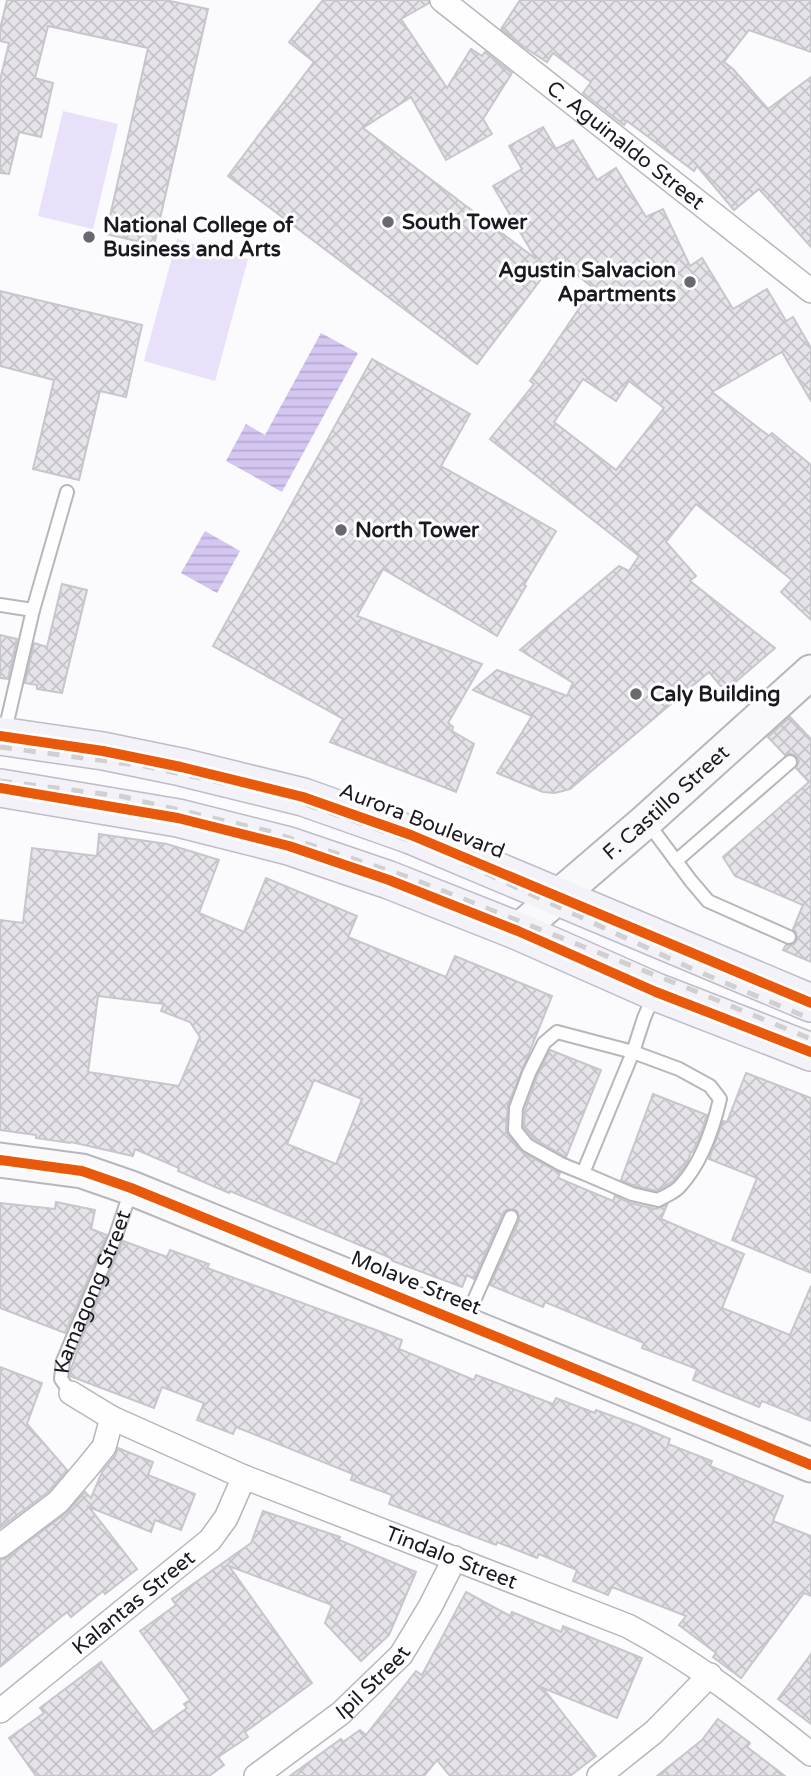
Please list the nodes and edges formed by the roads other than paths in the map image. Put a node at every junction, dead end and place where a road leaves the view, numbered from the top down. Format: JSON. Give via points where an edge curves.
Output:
{"nodes":[{"id":1,"x":442,"y":0,"type":"edge"},
{"id":2,"x":811,"y":291,"type":"edge"},
{"id":3,"x":67,"y":492,"type":"dead end"},
{"id":4,"x":0,"y":605,"type":"edge"},
{"id":5,"x":33,"y":610,"type":"junction"},
{"id":6,"x":811,"y":673,"type":"edge"},
{"id":7,"x":2,"y":736,"type":"edge"},
{"id":8,"x":790,"y":762,"type":"dead end"},
{"id":9,"x":0,"y":788,"type":"edge"},
{"id":10,"x":646,"y":821,"type":"junction"},
{"id":11,"x":676,"y":861,"type":"junction"},
{"id":12,"x":558,"y":897,"type":"junction"},
{"id":13,"x":518,"y":932,"type":"junction"},
{"id":14,"x":789,"y":937,"type":"dead end"},
{"id":15,"x":656,"y":992,"type":"junction"},
{"id":16,"x":811,"y":1003,"type":"edge"},
{"id":17,"x":633,"y":1052,"type":"junction"},
{"id":18,"x":811,"y":1052,"type":"edge"},
{"id":19,"x":0,"y":1160,"type":"edge"},
{"id":20,"x":583,"y":1173,"type":"junction"},
{"id":21,"x":131,"y":1188,"type":"junction"},
{"id":22,"x":511,"y":1217,"type":"dead end"},
{"id":23,"x":464,"y":1323,"type":"junction"},
{"id":24,"x":71,"y":1393,"type":"joint"},
{"id":25,"x":112,"y":1418,"type":"junction"},
{"id":26,"x":811,"y":1465,"type":"edge"},
{"id":27,"x":244,"y":1477,"type":"junction"},
{"id":28,"x":0,"y":1546,"type":"edge"},
{"id":29,"x":455,"y":1558,"type":"junction"},
{"id":30,"x":710,"y":1675,"type":"junction"},
{"id":31,"x":0,"y":1711,"type":"edge"},
{"id":32,"x":811,"y":1754,"type":"edge"},
{"id":33,"x":256,"y":1776,"type":"edge"},
{"id":34,"x":599,"y":1776,"type":"edge"}],
"edges":[{"from":1,"to":2,"type":"street","name":"C. Aguinaldo Street"},
{"from":3,"to":5,"type":"lane"},
{"from":4,"to":5,"type":"lane"},
{"from":5,"to":7,"type":"lane"},
{"from":6,"to":10,"type":"street","name":"F. Castillo Street"},
{"from":7,"to":12,"type":"main road","name":"Aurora Boulevard","via":[[181,767],[303,797],[411,835]]},
{"from":8,"to":11,"type":"lane"},
{"from":9,"to":13,"type":"main road","via":[[178,818],[289,846]]},
{"from":10,"to":11,"type":"lane"},
{"from":10,"to":12,"type":"street","name":"F. Castillo Street"},
{"from":11,"to":14,"type":"lane","via":[[708,901]]},
{"from":12,"to":13,"type":"street","name":"F. Castillo Street"},
{"from":12,"to":16,"type":"main road","name":"Aurora Boulevard"},
{"from":13,"to":15,"type":"main road"},
{"from":15,"to":17,"type":"lane"},
{"from":15,"to":18,"type":"main road"},
{"from":17,"to":20,"type":"lane"},
{"from":17,"to":20,"type":"lane","via":[[557,1032],[544,1043],[529,1073],[516,1108],[515,1130],[527,1145]]},
{"from":17,"to":20,"type":"lane","via":[[710,1086],[720,1099],[713,1127],[680,1187],[657,1200]]},
{"from":19,"to":21,"type":"street","name":"Molave Street","via":[[82,1171]]},
{"from":21,"to":23,"type":"street","name":"Molave Street"},
{"from":21,"to":24,"type":"lane","name":"Kamagong Street","via":[[63,1361],[61,1379]]},
{"from":22,"to":23,"type":"lane"},
{"from":23,"to":26,"type":"street","name":"Molave Street"},
{"from":24,"to":25,"type":"street","name":"Tindalo Street"},
{"from":25,"to":27,"type":"street","name":"Tindalo Street"},
{"from":25,"to":28,"type":"street","via":[[104,1447],[88,1468],[58,1502]]},
{"from":27,"to":29,"type":"street","name":"Tindalo Street"},
{"from":27,"to":31,"type":"street","name":"Kalantas Street","via":[[226,1518],[210,1540]]},
{"from":29,"to":30,"type":"street","name":"Tindalo Street","via":[[628,1626]]},
{"from":29,"to":33,"type":"street","name":"Ipil Street","via":[[401,1655],[341,1713]]},
{"from":30,"to":32,"type":"street","name":"Tindalo Street"},
{"from":30,"to":34,"type":"street","via":[[654,1732]]}]}
